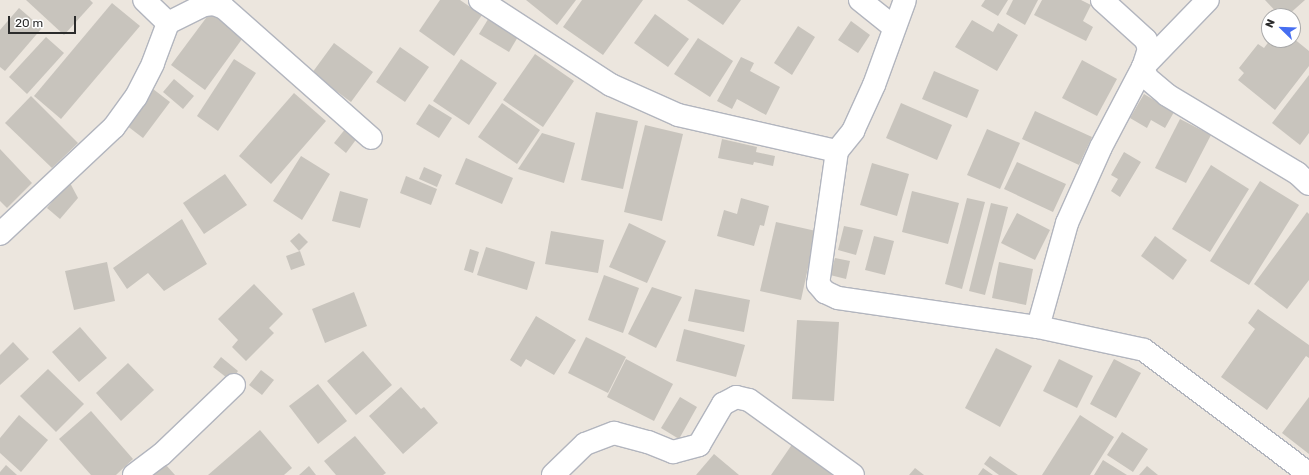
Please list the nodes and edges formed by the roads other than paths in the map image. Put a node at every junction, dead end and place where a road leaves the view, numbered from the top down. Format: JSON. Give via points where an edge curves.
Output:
{"nodes":[{"id":1,"x":144,"y":0,"type":"edge"},
{"id":2,"x":480,"y":0,"type":"edge"},
{"id":3,"x":860,"y":0,"type":"edge"},
{"id":4,"x":905,"y":0,"type":"edge"},
{"id":5,"x":1102,"y":0,"type":"edge"},
{"id":6,"x":1208,"y":0,"type":"edge"},
{"id":7,"x":168,"y":23,"type":"junction"},
{"id":8,"x":894,"y":27,"type":"junction"},
{"id":9,"x":1143,"y":67,"type":"junction"},
{"id":10,"x":371,"y":138,"type":"dead end"},
{"id":11,"x":837,"y":151,"type":"junction"},
{"id":12,"x":1309,"y":184,"type":"edge"},
{"id":13,"x":0,"y":234,"type":"edge"},
{"id":14,"x":1038,"y":327,"type":"junction"},
{"id":15,"x":234,"y":385,"type":"dead end"},
{"id":16,"x":1309,"y":474,"type":"edge"},
{"id":17,"x":134,"y":475,"type":"edge"},
{"id":18,"x":553,"y":475,"type":"edge"},
{"id":19,"x":853,"y":475,"type":"edge"}],
"edges":[{"from":1,"to":7,"type":"street"},
{"from":2,"to":11,"type":"street","via":[[611,85],[678,115]]},
{"from":3,"to":8,"type":"street"},
{"from":4,"to":8,"type":"street"},
{"from":5,"to":9,"type":"street","via":[[1146,40],[1149,49]]},
{"from":6,"to":9,"type":"street"},
{"from":7,"to":10,"type":"street","via":[[204,5],[214,4],[224,8]]},
{"from":7,"to":13,"type":"street","via":[[153,63],[136,97],[114,127]]},
{"from":8,"to":11,"type":"street","via":[[854,132]]},
{"from":9,"to":12,"type":"street","via":[[1147,78],[1167,95],[1297,173]]},
{"from":9,"to":14,"type":"street","via":[[1101,147],[1067,222]]},
{"from":11,"to":14,"type":"street","via":[[818,284],[825,292],[838,298]]},
{"from":14,"to":16,"type":"street","via":[[1144,350]]},
{"from":15,"to":17,"type":"street","via":[[161,455]]},
{"from":18,"to":19,"type":"street","via":[[585,444],[614,433],[673,452],[699,445],[723,404],[736,397],[750,400]]}]}
